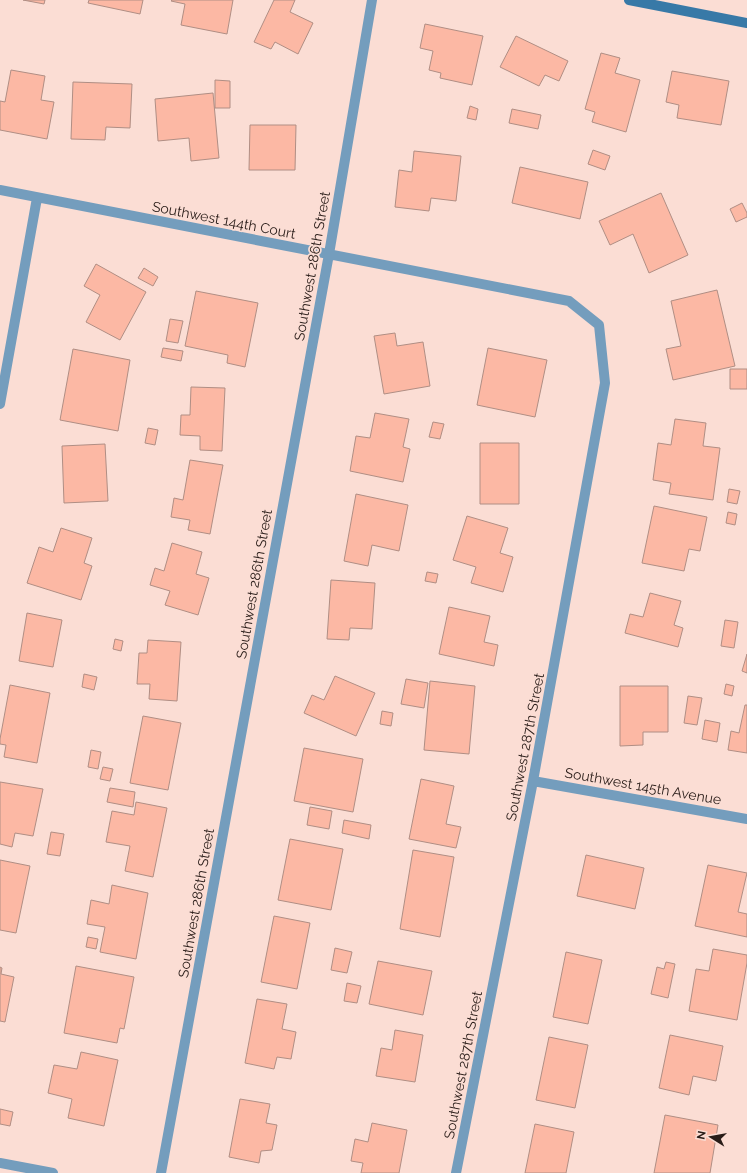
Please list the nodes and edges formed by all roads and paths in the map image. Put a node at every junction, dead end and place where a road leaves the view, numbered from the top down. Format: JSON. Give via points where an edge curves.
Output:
{"nodes":[{"id":1,"x":372,"y":0,"type":"edge"},
{"id":2,"x":630,"y":0,"type":"edge"},
{"id":3,"x":747,"y":24,"type":"edge"},
{"id":4,"x":0,"y":190,"type":"edge"},
{"id":5,"x":37,"y":198,"type":"junction"},
{"id":6,"x":329,"y":254,"type":"junction"},
{"id":7,"x":599,"y":325,"type":"joint"},
{"id":8,"x":0,"y":404,"type":"edge"},
{"id":9,"x":533,"y":780,"type":"junction"},
{"id":10,"x":747,"y":819,"type":"edge"},
{"id":11,"x":0,"y":1163,"type":"edge"},
{"id":12,"x":53,"y":1173,"type":"edge"},
{"id":13,"x":160,"y":1173,"type":"edge"},
{"id":14,"x":456,"y":1173,"type":"edge"}],
"edges":[{"from":1,"to":6,"type":"street","name":"Southwest 286th Street"},
{"from":2,"to":3,"type":"street"},
{"from":4,"to":5,"type":"street","name":"Southwest 144th Court"},
{"from":5,"to":6,"type":"street","name":"Southwest 144th Court"},
{"from":5,"to":8,"type":"street"},
{"from":6,"to":7,"type":"street","name":"Southwest 144th Court","via":[[569,301]]},
{"from":6,"to":13,"type":"street","name":"Southwest 286th Street"},
{"from":7,"to":9,"type":"street","name":"Southwest 287th Street","via":[[605,382]]},
{"from":9,"to":10,"type":"street","name":"Southwest 145th Avenue"},
{"from":9,"to":14,"type":"street","name":"Southwest 287th Street"},
{"from":11,"to":12,"type":"street"}]}
